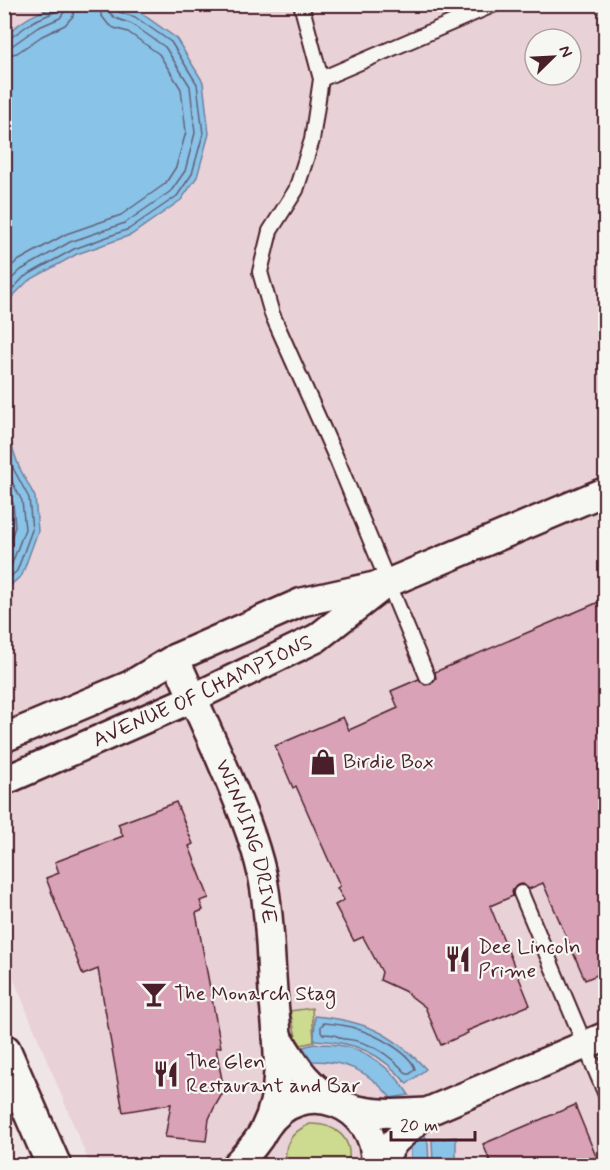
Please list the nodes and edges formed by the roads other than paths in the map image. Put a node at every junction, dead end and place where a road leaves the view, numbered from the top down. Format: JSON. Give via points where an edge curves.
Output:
{"nodes":[{"id":1,"x":301,"y":4,"type":"edge"},
{"id":2,"x":495,"y":4,"type":"edge"},
{"id":3,"x":321,"y":79,"type":"junction"},
{"id":4,"x":606,"y":492,"type":"edge"},
{"id":5,"x":388,"y":583,"type":"junction"},
{"id":6,"x":175,"y":658,"type":"junction"},
{"id":7,"x":427,"y":676,"type":"dead end"},
{"id":8,"x":193,"y":698,"type":"junction"},
{"id":9,"x":4,"y":738,"type":"edge"},
{"id":10,"x":4,"y":781,"type":"edge"},
{"id":11,"x":521,"y":893,"type":"dead end"},
{"id":12,"x":277,"y":1036,"type":"junction"},
{"id":13,"x":595,"y":1040,"type":"edge"},
{"id":14,"x":4,"y":1051,"type":"edge"},
{"id":15,"x":606,"y":1095,"type":"edge"},
{"id":16,"x":341,"y":1105,"type":"junction"},
{"id":17,"x":427,"y":1112,"type":"junction"},
{"id":18,"x":263,"y":1132,"type":"junction"},
{"id":19,"x":54,"y":1166,"type":"edge"},
{"id":20,"x":235,"y":1166,"type":"edge"},
{"id":21,"x":258,"y":1166,"type":"edge"},
{"id":22,"x":377,"y":1166,"type":"edge"}],
"edges":[{"from":1,"to":3,"type":"lane"},
{"from":2,"to":3,"type":"lane"},
{"from":3,"to":5,"type":"lane","via":[[312,140],[297,190],[270,231],[260,272],[272,314]]},
{"from":4,"to":5,"type":"street","name":"AVENUE OF CHAMPIONS"},
{"from":5,"to":6,"type":"street","name":"AVENUE OF CHAMPIONS","via":[[302,602]]},
{"from":5,"to":7,"type":"lane"},
{"from":5,"to":8,"type":"street","name":"AVENUE OF CHAMPIONS","via":[[317,638]]},
{"from":6,"to":8,"type":"street","name":"WINNING DRIVE"},
{"from":6,"to":9,"type":"street","name":"AVENUE OF CHAMPIONS","via":[[130,685]]},
{"from":8,"to":10,"type":"street","name":"AVENUE OF CHAMPIONS"},
{"from":8,"to":12,"type":"street","name":"WINNING DRIVE","via":[[250,832],[262,874]]},
{"from":11,"to":13,"type":"lane"},
{"from":12,"to":16,"type":"street","name":"WINNING DRIVE","via":[[305,1077]]},
{"from":12,"to":18,"type":"street","name":"WINNING DRIVE","via":[[276,1091]]},
{"from":13,"to":15,"type":"lane"},
{"from":13,"to":17,"type":"street"},
{"from":14,"to":19,"type":"main road"},
{"from":16,"to":17,"type":"street","via":[[377,1114]]},
{"from":16,"to":18,"type":"street","via":[[312,1099],[292,1104]]},
{"from":16,"to":22,"type":"street","via":[[366,1126]]},
{"from":17,"to":22,"type":"street","via":[[394,1143]]},
{"from":18,"to":20,"type":"street"},
{"from":18,"to":21,"type":"street"}]}
